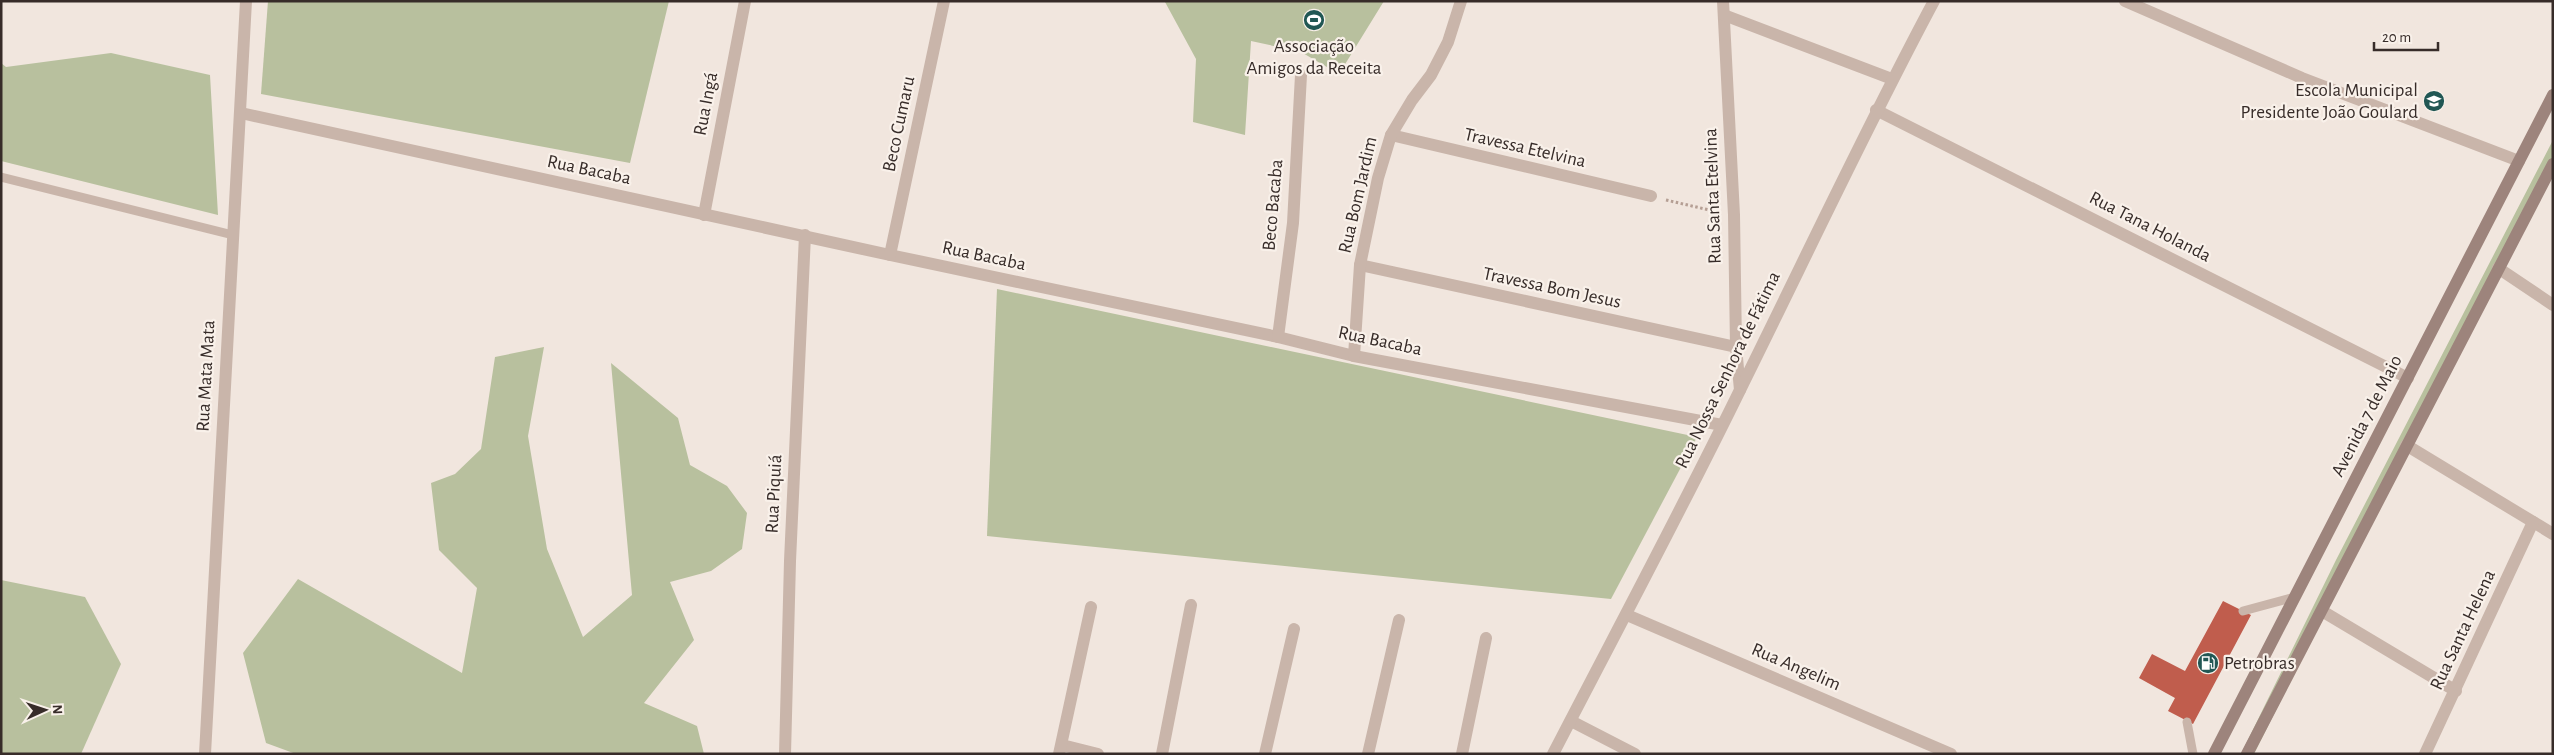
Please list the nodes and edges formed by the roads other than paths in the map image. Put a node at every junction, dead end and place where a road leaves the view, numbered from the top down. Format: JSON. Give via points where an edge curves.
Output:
{"nodes":[{"id":1,"x":246,"y":1,"type":"edge"},
{"id":2,"x":745,"y":1,"type":"edge"},
{"id":3,"x":944,"y":1,"type":"edge"},
{"id":4,"x":1461,"y":1,"type":"edge"},
{"id":5,"x":1723,"y":1,"type":"edge"},
{"id":6,"x":1934,"y":1,"type":"edge"},
{"id":7,"x":2125,"y":1,"type":"edge"},
{"id":8,"x":1724,"y":15,"type":"junction"},
{"id":9,"x":1301,"y":75,"type":"dead end"},
{"id":10,"x":1892,"y":79,"type":"junction"},
{"id":11,"x":2553,"y":95,"type":"edge"},
{"id":12,"x":1876,"y":110,"type":"junction"},
{"id":13,"x":241,"y":112,"type":"junction"},
{"id":14,"x":1391,"y":135,"type":"junction"},
{"id":15,"x":2519,"y":161,"type":"junction"},
{"id":16,"x":2552,"y":167,"type":"edge"},
{"id":17,"x":1,"y":178,"type":"edge"},
{"id":18,"x":1651,"y":196,"type":"road end"},
{"id":19,"x":704,"y":215,"type":"junction"},
{"id":20,"x":233,"y":235,"type":"junction"},
{"id":21,"x":805,"y":236,"type":"junction"},
{"id":22,"x":890,"y":255,"type":"junction"},
{"id":23,"x":1360,"y":265,"type":"junction"},
{"id":24,"x":2498,"y":268,"type":"junction"},
{"id":25,"x":2553,"y":305,"type":"edge"},
{"id":26,"x":1278,"y":337,"type":"junction"},
{"id":27,"x":1736,"y":347,"type":"junction"},
{"id":28,"x":1354,"y":356,"type":"junction"},
{"id":29,"x":2408,"y":378,"type":"junction"},
{"id":30,"x":1740,"y":390,"type":"junction"},
{"id":31,"x":1722,"y":426,"type":"junction"},
{"id":32,"x":2406,"y":445,"type":"junction"},
{"id":33,"x":2533,"y":522,"type":"junction"},
{"id":34,"x":2553,"y":534,"type":"edge"},
{"id":35,"x":2295,"y":597,"type":"junction"},
{"id":36,"x":1191,"y":605,"type":"dead end"},
{"id":37,"x":1091,"y":607,"type":"dead end"},
{"id":38,"x":2322,"y":611,"type":"junction"},
{"id":39,"x":2243,"y":612,"type":"dead end"},
{"id":40,"x":1627,"y":616,"type":"junction"},
{"id":41,"x":1398,"y":620,"type":"dead end"},
{"id":42,"x":1294,"y":629,"type":"dead end"},
{"id":43,"x":1486,"y":638,"type":"dead end"},
{"id":44,"x":2456,"y":690,"type":"junction"},
{"id":45,"x":1571,"y":721,"type":"junction"},
{"id":46,"x":2187,"y":722,"type":"dead end"},
{"id":47,"x":1061,"y":750,"type":"edge"},
{"id":48,"x":205,"y":754,"type":"edge"},
{"id":49,"x":785,"y":754,"type":"edge"},
{"id":50,"x":1098,"y":754,"type":"edge"},
{"id":51,"x":1162,"y":754,"type":"edge"},
{"id":52,"x":1265,"y":754,"type":"edge"},
{"id":53,"x":1368,"y":754,"type":"edge"},
{"id":54,"x":1462,"y":754,"type":"edge"},
{"id":55,"x":1554,"y":754,"type":"edge"},
{"id":56,"x":1635,"y":754,"type":"edge"},
{"id":57,"x":1951,"y":754,"type":"edge"},
{"id":58,"x":2193,"y":754,"type":"edge"},
{"id":59,"x":2214,"y":754,"type":"edge"},
{"id":60,"x":2248,"y":754,"type":"edge"},
{"id":61,"x":2425,"y":754,"type":"edge"}],
"edges":[{"from":1,"to":13,"type":"street","name":"Rua Mata Mata"},
{"from":2,"to":19,"type":"street","name":"Rua Ingá"},
{"from":3,"to":22,"type":"street","name":"Beco Cumaru"},
{"from":4,"to":14,"type":"street","name":"Rua Bom Jardim","via":[[1448,42],[1431,75]]},
{"from":5,"to":8,"type":"street","name":"Rua Santa Etelvina"},
{"from":6,"to":10,"type":"street","name":"Rua Nossa Senhora de Fátima"},
{"from":7,"to":15,"type":"street","via":[[2302,78]]},
{"from":8,"to":10,"type":"street"},
{"from":8,"to":27,"type":"street","name":"Rua Santa Etelvina","via":[[1734,215]]},
{"from":9,"to":26,"type":"street","name":"Beco Bacaba","via":[[1293,223]]},
{"from":10,"to":12,"type":"street","name":"Rua Nossa Senhora de Fátima"},
{"from":11,"to":15,"type":"main road","name":"Avenida 7 de Maio"},
{"from":12,"to":29,"type":"street","name":"Rua Tana Holanda"},
{"from":12,"to":30,"type":"street","name":"Rua Nossa Senhora de Fátima"},
{"from":13,"to":19,"type":"street","name":"Rua Bacaba"},
{"from":13,"to":20,"type":"street","name":"Rua Mata Mata"},
{"from":14,"to":18,"type":"street","name":"Travessa Etelvina"},
{"from":14,"to":23,"type":"street","name":"Rua Bom Jardim","via":[[1378,178]]},
{"from":15,"to":29,"type":"main road","name":"Avenida 7 de Maio"},
{"from":16,"to":24,"type":"main road"},
{"from":17,"to":20,"type":"lane"},
{"from":19,"to":21,"type":"street","name":"Rua Bacaba"},
{"from":20,"to":48,"type":"street","name":"Rua Mata Mata"},
{"from":21,"to":22,"type":"street","name":"Rua Bacaba"},
{"from":21,"to":49,"type":"street","name":"Rua Piquiá"},
{"from":22,"to":26,"type":"street","name":"Rua Bacaba"},
{"from":23,"to":27,"type":"street","name":"Travessa Bom Jesus"},
{"from":23,"to":28,"type":"street","name":"Rua Bom Jardim"},
{"from":24,"to":25,"type":"street"},
{"from":24,"to":32,"type":"main road"},
{"from":26,"to":28,"type":"street","name":"Rua Bacaba"},
{"from":27,"to":30,"type":"street","name":"Rua Santa Etelvina"},
{"from":28,"to":31,"type":"street","name":"Rua Bacaba"},
{"from":29,"to":35,"type":"main road","name":"Avenida 7 de Maio"},
{"from":30,"to":31,"type":"street","name":"Rua Nossa Senhora de Fátima"},
{"from":31,"to":40,"type":"street","name":"Rua Nossa Senhora de Fátima"},
{"from":32,"to":33,"type":"street"},
{"from":32,"to":38,"type":"main road"},
{"from":33,"to":34,"type":"street"},
{"from":33,"to":44,"type":"street","name":"Rua Santa Helena"},
{"from":35,"to":39,"type":"lane"},
{"from":35,"to":59,"type":"main road","name":"Avenida 7 de Maio"},
{"from":36,"to":51,"type":"street"},
{"from":37,"to":47,"type":"street"},
{"from":38,"to":44,"type":"street"},
{"from":38,"to":60,"type":"main road"},
{"from":40,"to":45,"type":"street","name":"Rua Nossa Senhora de Fátima"},
{"from":40,"to":57,"type":"street","name":"Rua Angelim"},
{"from":41,"to":53,"type":"street"},
{"from":42,"to":52,"type":"street"},
{"from":43,"to":54,"type":"street"},
{"from":44,"to":61,"type":"street","name":"Rua Santa Helena"},
{"from":45,"to":55,"type":"street","name":"Rua Nossa Senhora de Fátima"},
{"from":45,"to":56,"type":"street"},
{"from":46,"to":58,"type":"lane"},
{"from":47,"to":50,"type":"street"}]}
